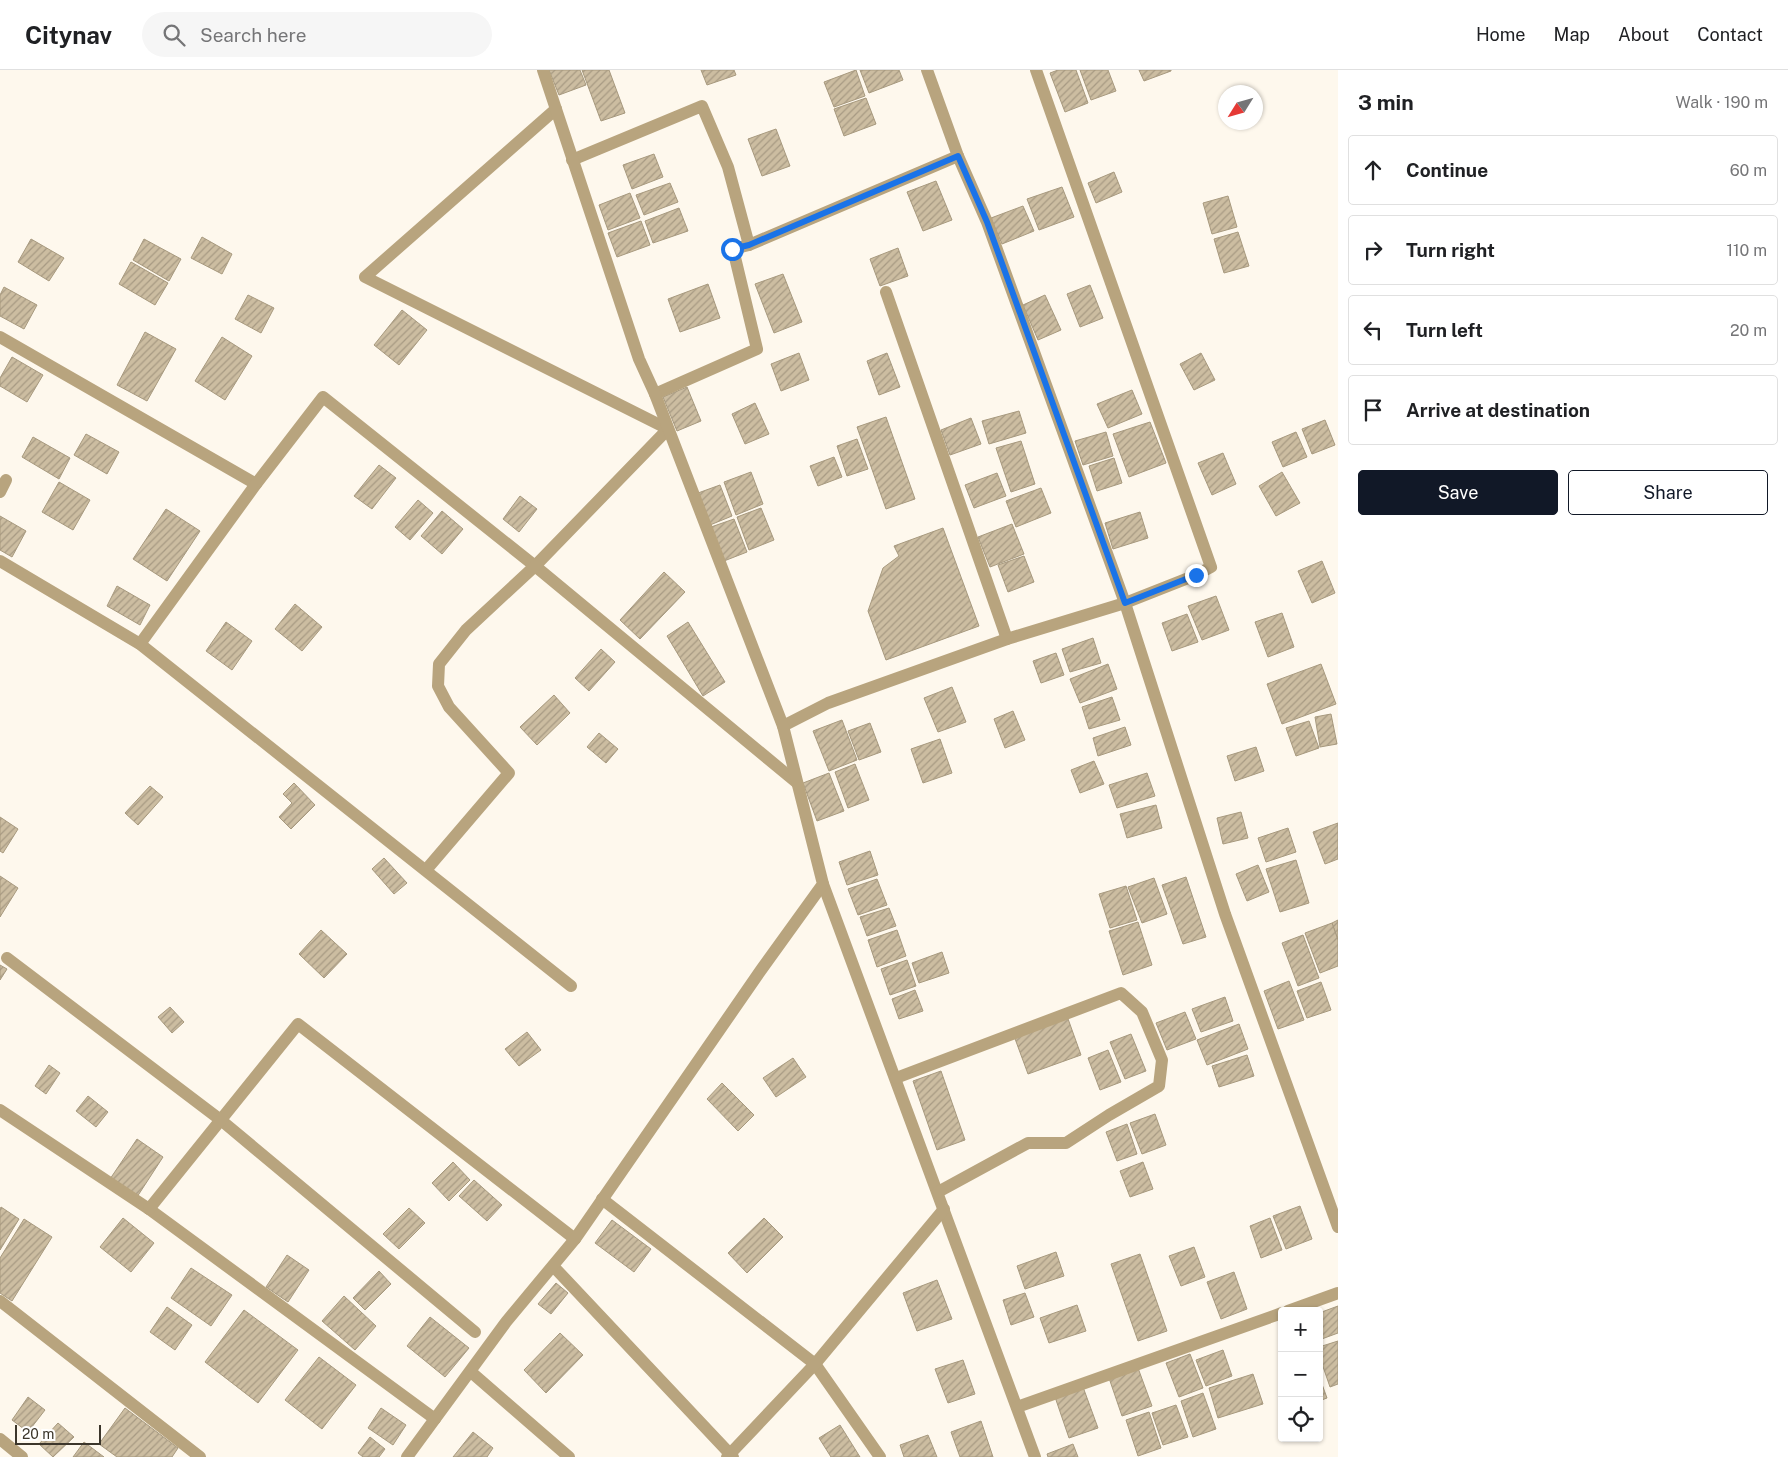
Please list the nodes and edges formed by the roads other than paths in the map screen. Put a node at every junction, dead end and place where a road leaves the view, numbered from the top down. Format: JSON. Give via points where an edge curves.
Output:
{"nodes":[{"id":1,"x":543,"y":70,"type":"edge"},
{"id":2,"x":927,"y":70,"type":"edge"},
{"id":3,"x":1036,"y":70,"type":"edge"},
{"id":4,"x":556,"y":109,"type":"junction"},
{"id":5,"x":958,"y":156,"type":"junction"},
{"id":6,"x":572,"y":160,"type":"junction"},
{"id":7,"x":749,"y":245,"type":"junction"},
{"id":8,"x":886,"y":292,"type":"dead end"},
{"id":9,"x":0,"y":337,"type":"edge"},
{"id":10,"x":655,"y":394,"type":"junction"},
{"id":11,"x":668,"y":429,"type":"junction"},
{"id":12,"x":256,"y":484,"type":"junction"},
{"id":13,"x":0,"y":561,"type":"edge"},
{"id":14,"x":535,"y":566,"type":"junction"},
{"id":15,"x":1125,"y":603,"type":"junction"},
{"id":16,"x":1007,"y":639,"type":"junction"},
{"id":17,"x":140,"y":644,"type":"junction"},
{"id":18,"x":784,"y":726,"type":"junction"},
{"id":19,"x":796,"y":782,"type":"junction"},
{"id":20,"x":426,"y":870,"type":"junction"},
{"id":21,"x":823,"y":884,"type":"junction"},
{"id":22,"x":7,"y":958,"type":"dead end"},
{"id":23,"x":571,"y":986,"type":"dead end"},
{"id":24,"x":896,"y":1078,"type":"junction"},
{"id":25,"x":0,"y":1110,"type":"edge"},
{"id":26,"x":222,"y":1121,"type":"junction"},
{"id":27,"x":938,"y":1192,"type":"junction"},
{"id":28,"x":602,"y":1199,"type":"junction"},
{"id":29,"x":149,"y":1209,"type":"junction"},
{"id":30,"x":944,"y":1209,"type":"junction"},
{"id":31,"x":1338,"y":1227,"type":"edge"},
{"id":32,"x":574,"y":1239,"type":"junction"},
{"id":33,"x":553,"y":1266,"type":"junction"},
{"id":34,"x":1338,"y":1293,"type":"edge"},
{"id":35,"x":0,"y":1301,"type":"edge"},
{"id":36,"x":1299,"y":1307,"type":"edge"},
{"id":37,"x":1278,"y":1314,"type":"edge"},
{"id":38,"x":476,"y":1332,"type":"dead end"},
{"id":39,"x":815,"y":1364,"type":"junction"},
{"id":40,"x":471,"y":1372,"type":"junction"},
{"id":41,"x":1017,"y":1406,"type":"junction"},
{"id":42,"x":435,"y":1419,"type":"junction"},
{"id":43,"x":0,"y":1439,"type":"edge"},
{"id":44,"x":730,"y":1456,"type":"edge"},
{"id":45,"x":22,"y":1457,"type":"edge"},
{"id":46,"x":200,"y":1457,"type":"edge"},
{"id":47,"x":407,"y":1457,"type":"edge"},
{"id":48,"x":568,"y":1457,"type":"edge"},
{"id":49,"x":880,"y":1457,"type":"edge"},
{"id":50,"x":1035,"y":1457,"type":"edge"}],
"edges":[{"from":1,"to":4,"type":"street"},
{"from":2,"to":5,"type":"street"},
{"from":3,"to":15,"type":"street","via":[[1211,566]]},
{"from":4,"to":6,"type":"street"},
{"from":4,"to":11,"type":"street","via":[[365,277]]},
{"from":5,"to":7,"type":"street"},
{"from":5,"to":15,"type":"street","via":[[987,222]]},
{"from":6,"to":7,"type":"street","via":[[702,106],[728,167]]},
{"from":6,"to":10,"type":"street","via":[[639,358]]},
{"from":7,"to":10,"type":"street","via":[[732,249],[757,349]]},
{"from":8,"to":16,"type":"street"},
{"from":9,"to":12,"type":"street"},
{"from":10,"to":11,"type":"street"},
{"from":11,"to":14,"type":"street"},
{"from":11,"to":18,"type":"street"},
{"from":12,"to":14,"type":"street","via":[[323,397]]},
{"from":12,"to":17,"type":"street"},
{"from":13,"to":17,"type":"street"},
{"from":14,"to":19,"type":"street"},
{"from":14,"to":20,"type":"street","via":[[466,630],[439,664],[438,686],[449,707],[509,774]]},
{"from":15,"to":16,"type":"street"},
{"from":15,"to":31,"type":"street","via":[[1225,914]]},
{"from":16,"to":18,"type":"street","via":[[828,703]]},
{"from":17,"to":20,"type":"street"},
{"from":18,"to":19,"type":"street"},
{"from":19,"to":21,"type":"street"},
{"from":20,"to":23,"type":"street"},
{"from":21,"to":24,"type":"street"},
{"from":21,"to":28,"type":"street"},
{"from":22,"to":26,"type":"street"},
{"from":24,"to":27,"type":"street"},
{"from":24,"to":27,"type":"street","via":[[1122,993],[1142,1012],[1162,1060],[1158,1086],[1066,1143],[1028,1143]]},
{"from":25,"to":29,"type":"street"},
{"from":26,"to":29,"type":"street"},
{"from":26,"to":32,"type":"street","via":[[298,1024]]},
{"from":26,"to":38,"type":"street"},
{"from":27,"to":30,"type":"street"},
{"from":28,"to":32,"type":"street"},
{"from":28,"to":39,"type":"street"},
{"from":29,"to":42,"type":"street"},
{"from":30,"to":39,"type":"street"},
{"from":30,"to":41,"type":"street"},
{"from":32,"to":33,"type":"street"},
{"from":33,"to":40,"type":"street","via":[[506,1322]]},
{"from":33,"to":44,"type":"street"},
{"from":34,"to":36,"type":"street"},
{"from":35,"to":46,"type":"street"},
{"from":37,"to":41,"type":"street"},
{"from":39,"to":44,"type":"street"},
{"from":39,"to":49,"type":"street"},
{"from":40,"to":42,"type":"street"},
{"from":40,"to":48,"type":"street"},
{"from":41,"to":50,"type":"street"},
{"from":42,"to":47,"type":"street"},
{"from":43,"to":45,"type":"street"}]}
